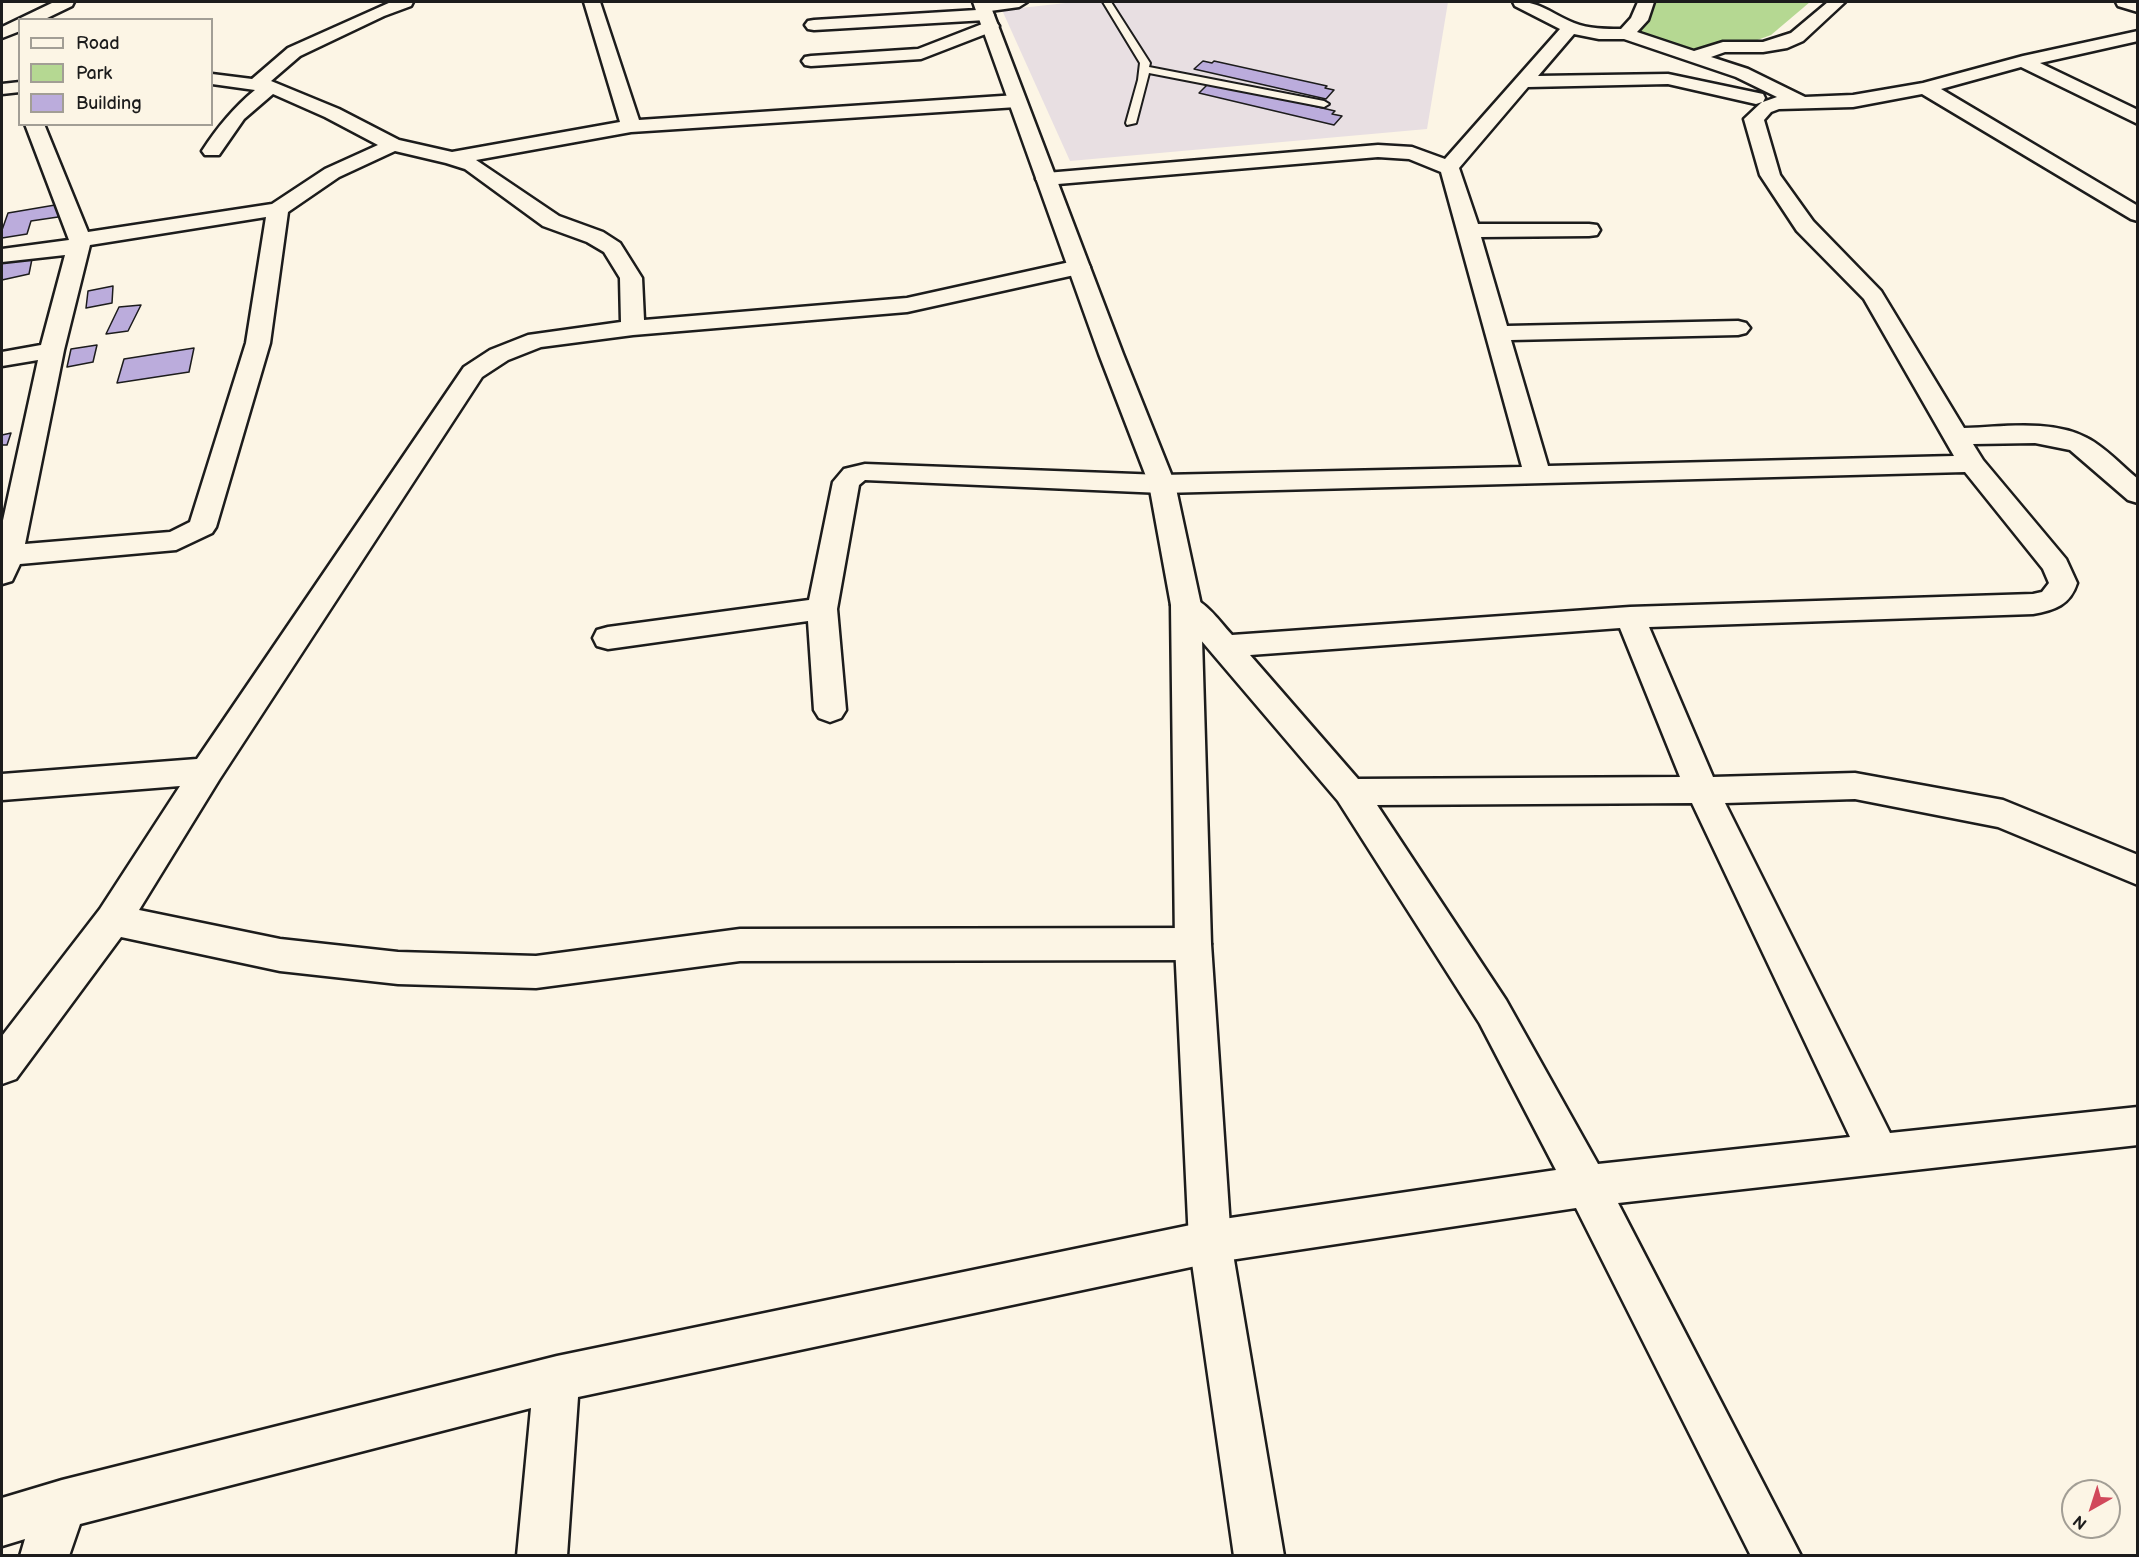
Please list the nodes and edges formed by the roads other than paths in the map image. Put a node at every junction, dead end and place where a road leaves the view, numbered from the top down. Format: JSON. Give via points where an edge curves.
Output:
{"nodes":[{"id":1,"x":66,"y":2,"type":"edge"},
{"id":2,"x":405,"y":2,"type":"edge"},
{"id":3,"x":592,"y":2,"type":"edge"},
{"id":4,"x":1019,"y":2,"type":"edge"},
{"id":5,"x":1107,"y":2,"type":"edge"},
{"id":6,"x":1521,"y":2,"type":"edge"},
{"id":7,"x":1646,"y":2,"type":"edge"},
{"id":8,"x":1837,"y":2,"type":"edge"},
{"id":9,"x":2124,"y":2,"type":"edge"},
{"id":10,"x":373,"y":7,"type":"edge"},
{"id":11,"x":2138,"y":8,"type":"edge"},
{"id":12,"x":985,"y":12,"type":"edge"},
{"id":13,"x":33,"y":18,"type":"edge"},
{"id":14,"x":814,"y":25,"type":"dead end"},
{"id":15,"x":18,"y":26,"type":"edge"},
{"id":16,"x":1570,"y":28,"type":"junction"},
{"id":17,"x":1626,"y":34,"type":"junction"},
{"id":18,"x":2138,"y":36,"type":"edge"},
{"id":19,"x":4,"y":41,"type":"edge"},
{"id":20,"x":921,"y":54,"type":"junction"},
{"id":21,"x":1695,"y":57,"type":"junction"},
{"id":22,"x":811,"y":61,"type":"dead end"},
{"id":23,"x":2023,"y":61,"type":"junction"},
{"id":24,"x":1144,"y":69,"type":"junction"},
{"id":25,"x":213,"y":79,"type":"edge"},
{"id":26,"x":1523,"y":82,"type":"junction"},
{"id":27,"x":264,"y":86,"type":"junction"},
{"id":28,"x":18,"y":87,"type":"edge"},
{"id":29,"x":1925,"y":88,"type":"junction"},
{"id":30,"x":2,"y":89,"type":"edge"},
{"id":31,"x":1017,"y":101,"type":"junction"},
{"id":32,"x":1801,"y":102,"type":"junction"},
{"id":33,"x":1776,"y":103,"type":"junction"},
{"id":34,"x":1324,"y":105,"type":"dead end"},
{"id":35,"x":916,"y":108,"type":"junction"},
{"id":36,"x":2138,"y":118,"type":"edge"},
{"id":37,"x":1131,"y":123,"type":"dead end"},
{"id":38,"x":35,"y":126,"type":"edge"},
{"id":39,"x":631,"y":126,"type":"junction"},
{"id":40,"x":393,"y":146,"type":"junction"},
{"id":41,"x":212,"y":151,"type":"dead end"},
{"id":42,"x":452,"y":158,"type":"junction"},
{"id":43,"x":1448,"y":168,"type":"junction"},
{"id":44,"x":1046,"y":180,"type":"junction"},
{"id":45,"x":278,"y":209,"type":"junction"},
{"id":46,"x":2138,"y":215,"type":"edge"},
{"id":47,"x":1589,"y":230,"type":"dead end"},
{"id":48,"x":1469,"y":231,"type":"junction"},
{"id":49,"x":79,"y":243,"type":"junction"},
{"id":50,"x":2,"y":255,"type":"edge"},
{"id":51,"x":1079,"y":267,"type":"junction"},
{"id":52,"x":633,"y":328,"type":"junction"},
{"id":53,"x":1738,"y":328,"type":"dead end"},
{"id":54,"x":1498,"y":333,"type":"junction"},
{"id":55,"x":52,"y":350,"type":"junction"},
{"id":56,"x":2,"y":358,"type":"edge"},
{"id":57,"x":1956,"y":436,"type":"junction"},
{"id":58,"x":1972,"y":464,"type":"junction"},
{"id":59,"x":1539,"y":476,"type":"junction"},
{"id":60,"x":1162,"y":484,"type":"junction"},
{"id":61,"x":2138,"y":494,"type":"edge"},
{"id":62,"x":5,"y":565,"type":"edge"},
{"id":63,"x":1186,"y":605,"type":"junction"},
{"id":64,"x":822,"y":609,"type":"junction"},
{"id":65,"x":1630,"y":616,"type":"junction"},
{"id":66,"x":608,"y":638,"type":"dead end"},
{"id":67,"x":1225,"y":646,"type":"junction"},
{"id":68,"x":830,"y":710,"type":"dead end"},
{"id":69,"x":207,"y":771,"type":"junction"},
{"id":70,"x":2,"y":787,"type":"edge"},
{"id":71,"x":1702,"y":790,"type":"junction"},
{"id":72,"x":1350,"y":792,"type":"junction"},
{"id":73,"x":2138,"y":871,"type":"edge"},
{"id":74,"x":113,"y":920,"type":"junction"},
{"id":75,"x":1193,"y":944,"type":"junction"},
{"id":76,"x":2,"y":1066,"type":"edge"},
{"id":77,"x":2138,"y":1126,"type":"edge"},
{"id":78,"x":1879,"y":1154,"type":"junction"},
{"id":79,"x":1587,"y":1186,"type":"junction"},
{"id":80,"x":1210,"y":1242,"type":"junction"},
{"id":81,"x":557,"y":1379,"type":"junction"},
{"id":82,"x":62,"y":1504,"type":"junction"},
{"id":83,"x":2,"y":1522,"type":"edge"},
{"id":84,"x":44,"y":1556,"type":"edge"},
{"id":85,"x":542,"y":1556,"type":"edge"},
{"id":86,"x":1259,"y":1556,"type":"edge"},
{"id":87,"x":1777,"y":1556,"type":"edge"}],
"edges":[{"from":1,"to":13,"type":"street"},
{"from":2,"to":10,"type":"street"},
{"from":3,"to":39,"type":"street"},
{"from":4,"to":12,"type":"street"},
{"from":5,"to":24,"type":"lane","via":[[1145,63]]},
{"from":6,"to":16,"type":"street"},
{"from":7,"to":17,"type":"street","via":[[1639,20]]},
{"from":8,"to":21,"type":"street","via":[[1797,37],[1781,44],[1723,47]]},
{"from":9,"to":11,"type":"street"},
{"from":10,"to":27,"type":"street","via":[[294,52]]},
{"from":12,"to":14,"type":"street"},
{"from":12,"to":20,"type":"street"},
{"from":12,"to":31,"type":"street"},
{"from":15,"to":19,"type":"street"},
{"from":16,"to":17,"type":"street"},
{"from":16,"to":26,"type":"street"},
{"from":17,"to":21,"type":"street"},
{"from":18,"to":23,"type":"street"},
{"from":20,"to":22,"type":"street"},
{"from":20,"to":35,"type":"street"},
{"from":21,"to":32,"type":"street","via":[[1742,73]]},
{"from":23,"to":29,"type":"street"},
{"from":23,"to":36,"type":"street"},
{"from":24,"to":34,"type":"lane"},
{"from":24,"to":37,"type":"lane"},
{"from":25,"to":27,"type":"street"},
{"from":26,"to":33,"type":"street","via":[[1668,79]]},
{"from":26,"to":43,"type":"street"},
{"from":27,"to":40,"type":"street","via":[[332,113]]},
{"from":27,"to":41,"type":"street","via":[[227,125]]},
{"from":28,"to":30,"type":"street"},
{"from":29,"to":32,"type":"street","via":[[1853,102]]},
{"from":29,"to":46,"type":"street"},
{"from":31,"to":35,"type":"street"},
{"from":31,"to":44,"type":"street"},
{"from":32,"to":33,"type":"street"},
{"from":33,"to":57,"type":"street","via":[[1764,108],[1754,120],[1770,175],[1804,226],[1873,296]]},
{"from":35,"to":39,"type":"street"},
{"from":38,"to":49,"type":"street"},
{"from":39,"to":42,"type":"street"},
{"from":40,"to":42,"type":"street"},
{"from":40,"to":45,"type":"street","via":[[332,173]]},
{"from":42,"to":52,"type":"street","via":[[488,174],[551,221],[595,237],[612,248],[631,279]]},
{"from":43,"to":44,"type":"street","via":[[1412,153],[1378,151]]},
{"from":43,"to":48,"type":"street"},
{"from":44,"to":51,"type":"street"},
{"from":45,"to":49,"type":"street"},
{"from":45,"to":62,"type":"street","via":[[258,343],[202,527],[176,541]]},
{"from":47,"to":48,"type":"street"},
{"from":48,"to":54,"type":"street"},
{"from":49,"to":50,"type":"street"},
{"from":49,"to":55,"type":"street"},
{"from":51,"to":52,"type":"street","via":[[907,305]]},
{"from":51,"to":60,"type":"street"},
{"from":52,"to":69,"type":"street","via":[[536,340],[499,355],[473,372]]},
{"from":53,"to":54,"type":"street"},
{"from":54,"to":59,"type":"street"},
{"from":55,"to":56,"type":"street"},
{"from":55,"to":62,"type":"street"},
{"from":57,"to":58,"type":"street"},
{"from":57,"to":61,"type":"street","via":[[2069,439]]},
{"from":58,"to":59,"type":"street"},
{"from":58,"to":65,"type":"street","via":[[2056,566],[2063,583],[2053,600],[2033,604]]},
{"from":59,"to":60,"type":"street"},
{"from":60,"to":63,"type":"street"},
{"from":60,"to":64,"type":"street","via":[[865,472],[853,475],[846,482]]},
{"from":63,"to":67,"type":"street"},
{"from":63,"to":75,"type":"street"},
{"from":64,"to":66,"type":"street"},
{"from":64,"to":68,"type":"street"},
{"from":65,"to":67,"type":"street"},
{"from":65,"to":71,"type":"street"},
{"from":67,"to":72,"type":"street"},
{"from":69,"to":70,"type":"street"},
{"from":69,"to":74,"type":"street"},
{"from":71,"to":72,"type":"street"},
{"from":71,"to":73,"type":"street","via":[[1855,786],[2003,814]]},
{"from":71,"to":78,"type":"street"},
{"from":72,"to":79,"type":"street","via":[[1493,1012]]},
{"from":74,"to":75,"type":"street","via":[[280,955],[398,968],[536,972],[740,945]]},
{"from":74,"to":76,"type":"street"},
{"from":75,"to":80,"type":"street"},
{"from":77,"to":78,"type":"street"},
{"from":78,"to":79,"type":"street"},
{"from":79,"to":80,"type":"street"},
{"from":79,"to":87,"type":"street"},
{"from":80,"to":81,"type":"street"},
{"from":80,"to":86,"type":"street"},
{"from":81,"to":82,"type":"street"},
{"from":81,"to":85,"type":"street"},
{"from":82,"to":83,"type":"street"},
{"from":82,"to":84,"type":"street"}]}
